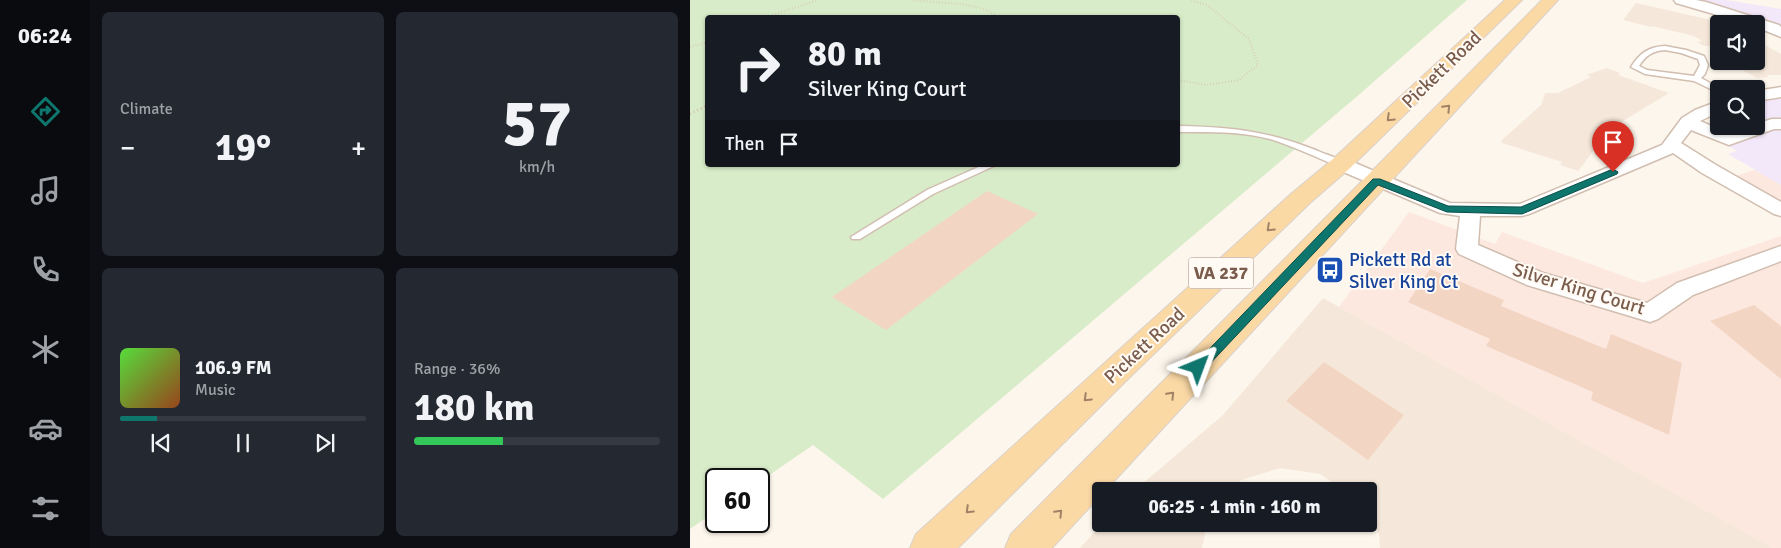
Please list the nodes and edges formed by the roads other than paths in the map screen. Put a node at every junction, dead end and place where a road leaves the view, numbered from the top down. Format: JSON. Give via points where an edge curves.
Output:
{"nodes":[{"id":1,"x":1514,"y":0,"type":"edge"},
{"id":2,"x":1550,"y":0,"type":"edge"},
{"id":3,"x":1680,"y":0,"type":"edge"},
{"id":4,"x":1781,"y":33,"type":"edge"},
{"id":5,"x":1696,"y":79,"type":"junction"},
{"id":6,"x":1710,"y":86,"type":"edge"},
{"id":7,"x":1781,"y":92,"type":"edge"},
{"id":8,"x":1765,"y":95,"type":"edge"},
{"id":9,"x":1710,"y":109,"type":"edge"},
{"id":10,"x":1688,"y":122,"type":"junction"},
{"id":11,"x":1781,"y":124,"type":"edge"},
{"id":12,"x":1180,"y":129,"type":"edge"},
{"id":13,"x":1671,"y":144,"type":"junction"},
{"id":14,"x":1341,"y":164,"type":"junction"},
{"id":15,"x":986,"y":167,"type":"edge"},
{"id":16,"x":1377,"y":181,"type":"junction"},
{"id":17,"x":1471,"y":209,"type":"junction"},
{"id":18,"x":1781,"y":210,"type":"edge"},
{"id":19,"x":856,"y":237,"type":"dead end"},
{"id":20,"x":1781,"y":253,"type":"edge"},
{"id":21,"x":930,"y":548,"type":"edge"},
{"id":22,"x":1025,"y":548,"type":"edge"}],
"edges":[{"from":1,"to":14,"type":"main road","name":"Pickett Road","number":"VA 237","one_way":true},
{"from":16,"to":2,"type":"main road","name":"Pickett Road","number":"VA 237","one_way":true},
{"from":3,"to":4,"type":"street","via":[[1774,28]]},
{"from":5,"to":5,"type":"lane","via":[[1704,65],[1701,58],[1674,47],[1646,52],[1635,67],[1645,72]]},
{"from":5,"to":6,"type":"lane"},
{"from":7,"to":8,"type":"street"},
{"from":9,"to":10,"type":"street"},
{"from":10,"to":11,"type":"street","via":[[1729,140],[1772,124]]},
{"from":10,"to":13,"type":"street","via":[[1680,128]]},
{"from":12,"to":14,"type":"lane","via":[[1249,133],[1283,140]]},
{"from":13,"to":17,"type":"street","via":[[1668,149],[1522,210]]},
{"from":13,"to":18,"type":"street"},
{"from":14,"to":16,"type":"street"},
{"from":14,"to":21,"type":"main road","name":"Pickett Road","number":"VA 237","one_way":true,"via":[[1120,367]]},
{"from":15,"to":19,"type":"lane","via":[[930,192]]},
{"from":16,"to":17,"type":"street","via":[[1447,209]]},
{"from":22,"to":16,"type":"main road","name":"Pickett Road","number":"VA 237","one_way":true},
{"from":17,"to":20,"type":"street","name":"Silver King Court","via":[[1467,249],[1535,279],[1650,312],[1685,289]]}]}
